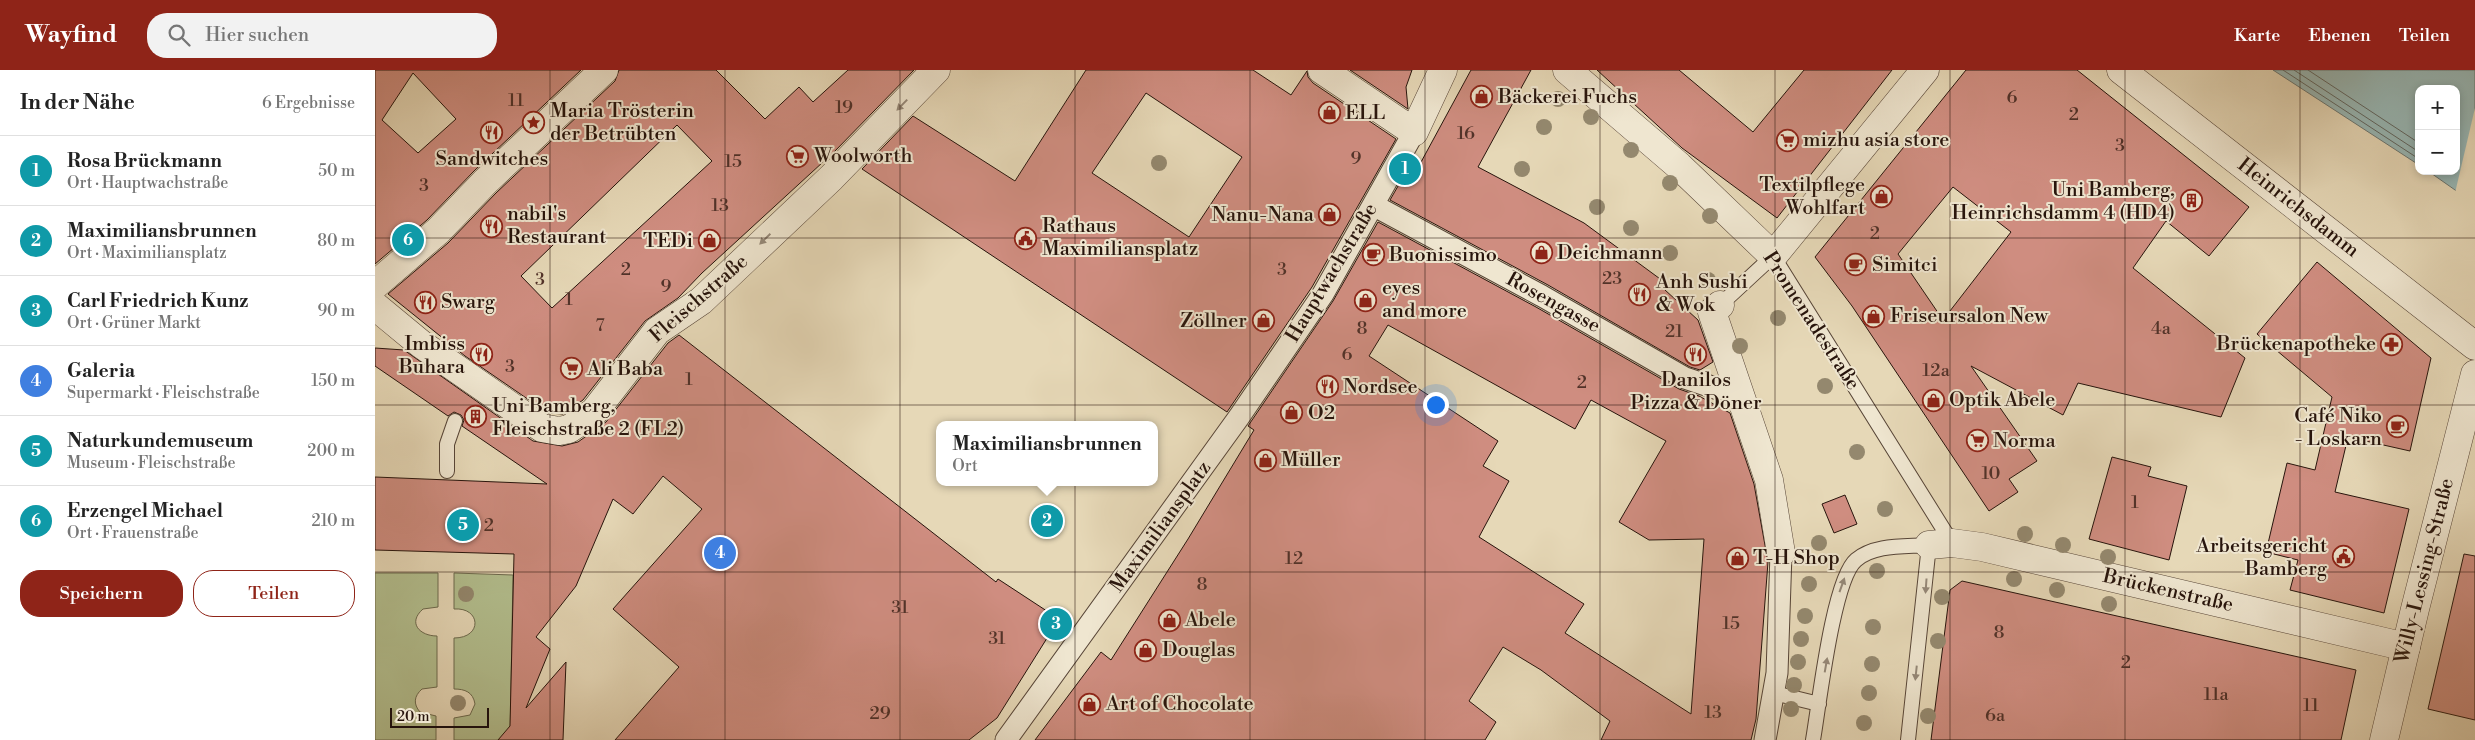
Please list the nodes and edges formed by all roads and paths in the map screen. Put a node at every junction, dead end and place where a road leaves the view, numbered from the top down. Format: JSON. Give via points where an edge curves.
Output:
{"nodes":[{"id":1,"x":605,"y":70,"type":"edge"},
{"id":2,"x":936,"y":70,"type":"edge"},
{"id":3,"x":1322,"y":70,"type":"edge"},
{"id":4,"x":1443,"y":70,"type":"edge"},
{"id":5,"x":1567,"y":70,"type":"edge"},
{"id":6,"x":1925,"y":70,"type":"edge"},
{"id":7,"x":2121,"y":70,"type":"edge"},
{"id":8,"x":1414,"y":132,"type":"junction"},
{"id":9,"x":1373,"y":206,"type":"junction"},
{"id":10,"x":1773,"y":256,"type":"junction"},
{"id":11,"x":375,"y":285,"type":"edge"},
{"id":12,"x":1720,"y":304,"type":"joint"},
{"id":13,"x":375,"y":306,"type":"edge"},
{"id":14,"x":2475,"y":346,"type":"edge"},
{"id":15,"x":2475,"y":374,"type":"edge"},
{"id":16,"x":1737,"y":387,"type":"junction"},
{"id":17,"x":1239,"y":417,"type":"joint"},
{"id":18,"x":455,"y":421,"type":"dead end"},
{"id":19,"x":447,"y":471,"type":"dead end"},
{"id":20,"x":1941,"y":538,"type":"junction"},
{"id":21,"x":1781,"y":553,"type":"joint"},
{"id":22,"x":2406,"y":647,"type":"junction"},
{"id":23,"x":1774,"y":693,"type":"junction"},
{"id":24,"x":1819,"y":704,"type":"junction"},
{"id":25,"x":1006,"y":740,"type":"edge"},
{"id":26,"x":1765,"y":740,"type":"edge"},
{"id":27,"x":1813,"y":740,"type":"edge"},
{"id":28,"x":1909,"y":740,"type":"edge"},
{"id":29,"x":2384,"y":740,"type":"edge"}],
"edges":[{"from":1,"to":11,"type":"street","via":[[485,182],[438,231]]},
{"from":2,"to":13,"type":"street","name":"Fleischstraße","one_way":true,"via":[[831,178],[701,301],[657,331],[594,412],[569,429],[542,428],[467,384]]},
{"from":3,"to":8,"type":"street"},
{"from":4,"to":8,"type":"street","name":"Hauptwachstraße"},
{"from":5,"to":10,"type":"street","name":"Promenadestraße","via":[[1679,166]]},
{"from":6,"to":10,"type":"street"},
{"from":7,"to":14,"type":"street","name":"Heinrichsdamm"},
{"from":8,"to":9,"type":"street","name":"Hauptwachstraße"},
{"from":9,"to":16,"type":"street","name":"Rosengasse","via":[[1542,296],[1685,378],[1718,389]]},
{"from":9,"to":17,"type":"street","name":"Hauptwachstraße","via":[[1323,294]]},
{"from":10,"to":12,"type":"lane"},
{"from":10,"to":20,"type":"lane","name":"Promenadestraße"},
{"from":12,"to":16,"type":"street","via":[[1712,312]]},
{"from":15,"to":22,"type":"street","name":"Willy-Lessing-Straße"},
{"from":16,"to":21,"type":"street","via":[[1769,480]]},
{"from":17,"to":25,"type":"street","name":"Maximiliansplatz"},
{"from":18,"to":19,"type":"lane","via":[[447,444]]},
{"from":20,"to":22,"type":"street","name":"Brückenstraße"},
{"from":24,"to":20,"type":"lane","one_way":true,"via":[[1837,598],[1846,572],[1855,561],[1871,551]]},
{"from":20,"to":28,"type":"lane","one_way":true},
{"from":21,"to":23,"type":"street"},
{"from":22,"to":29,"type":"street","name":"Willy-Lessing-Straße"},
{"from":23,"to":24,"type":"lane"},
{"from":23,"to":26,"type":"street"},
{"from":24,"to":27,"type":"lane"}]}
